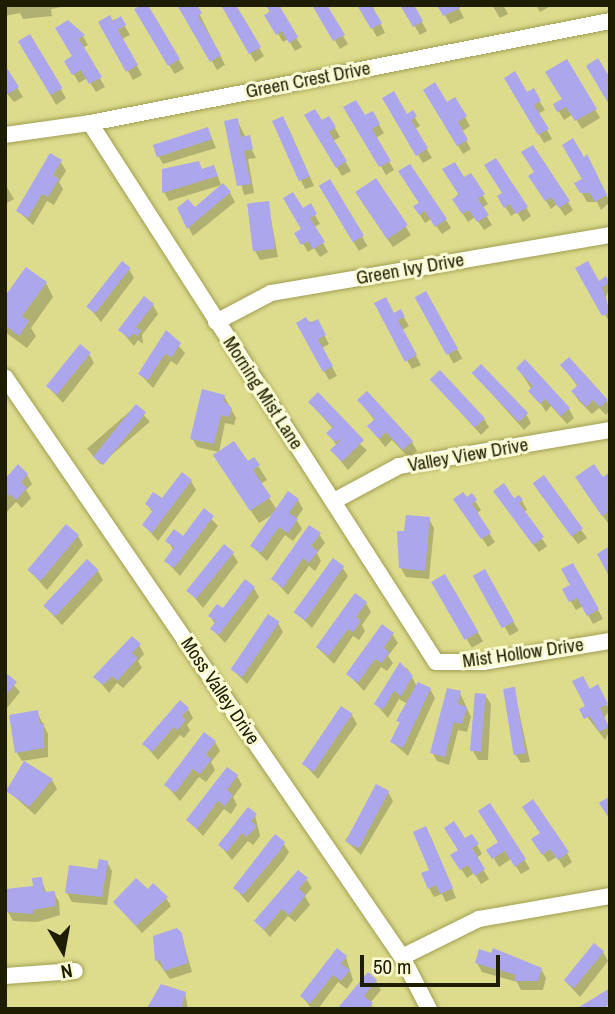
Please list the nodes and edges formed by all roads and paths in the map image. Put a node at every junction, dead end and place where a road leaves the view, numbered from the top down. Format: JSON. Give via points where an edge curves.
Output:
{"nodes":[{"id":1,"x":610,"y":21,"type":"edge"},
{"id":2,"x":90,"y":123,"type":"junction"},
{"id":3,"x":5,"y":135,"type":"edge"},
{"id":4,"x":610,"y":235,"type":"edge"},
{"id":5,"x":216,"y":322,"type":"junction"},
{"id":6,"x":5,"y":377,"type":"edge"},
{"id":7,"x":610,"y":430,"type":"edge"},
{"id":8,"x":334,"y":501,"type":"junction"},
{"id":9,"x":610,"y":640,"type":"edge"},
{"id":10,"x":436,"y":662,"type":"joint"},
{"id":11,"x":610,"y":896,"type":"edge"},
{"id":12,"x":402,"y":957,"type":"junction"},
{"id":13,"x":75,"y":971,"type":"dead end"},
{"id":14,"x":5,"y":976,"type":"edge"},
{"id":15,"x":429,"y":1009,"type":"edge"}],
"edges":[{"from":1,"to":2,"type":"street","name":"Green Crest Drive"},
{"from":2,"to":3,"type":"street","name":"Green Crest Drive"},
{"from":2,"to":5,"type":"street","name":"Morning Mist Lane"},
{"from":4,"to":5,"type":"street","name":"Green Ivy Drive","via":[[271,293]]},
{"from":5,"to":8,"type":"street","name":"Morning Mist Lane"},
{"from":6,"to":12,"type":"street","name":"Moss Valley Drive"},
{"from":7,"to":8,"type":"street","name":"Valley View Drive","via":[[398,467]]},
{"from":8,"to":10,"type":"street","name":"Morning Mist Lane"},
{"from":9,"to":10,"type":"street","name":"Mist Hollow Drive","via":[[483,662]]},
{"from":11,"to":12,"type":"street","via":[[479,919]]},
{"from":12,"to":15,"type":"street","name":"Moss Valley Drive"},
{"from":13,"to":14,"type":"street"}]}
